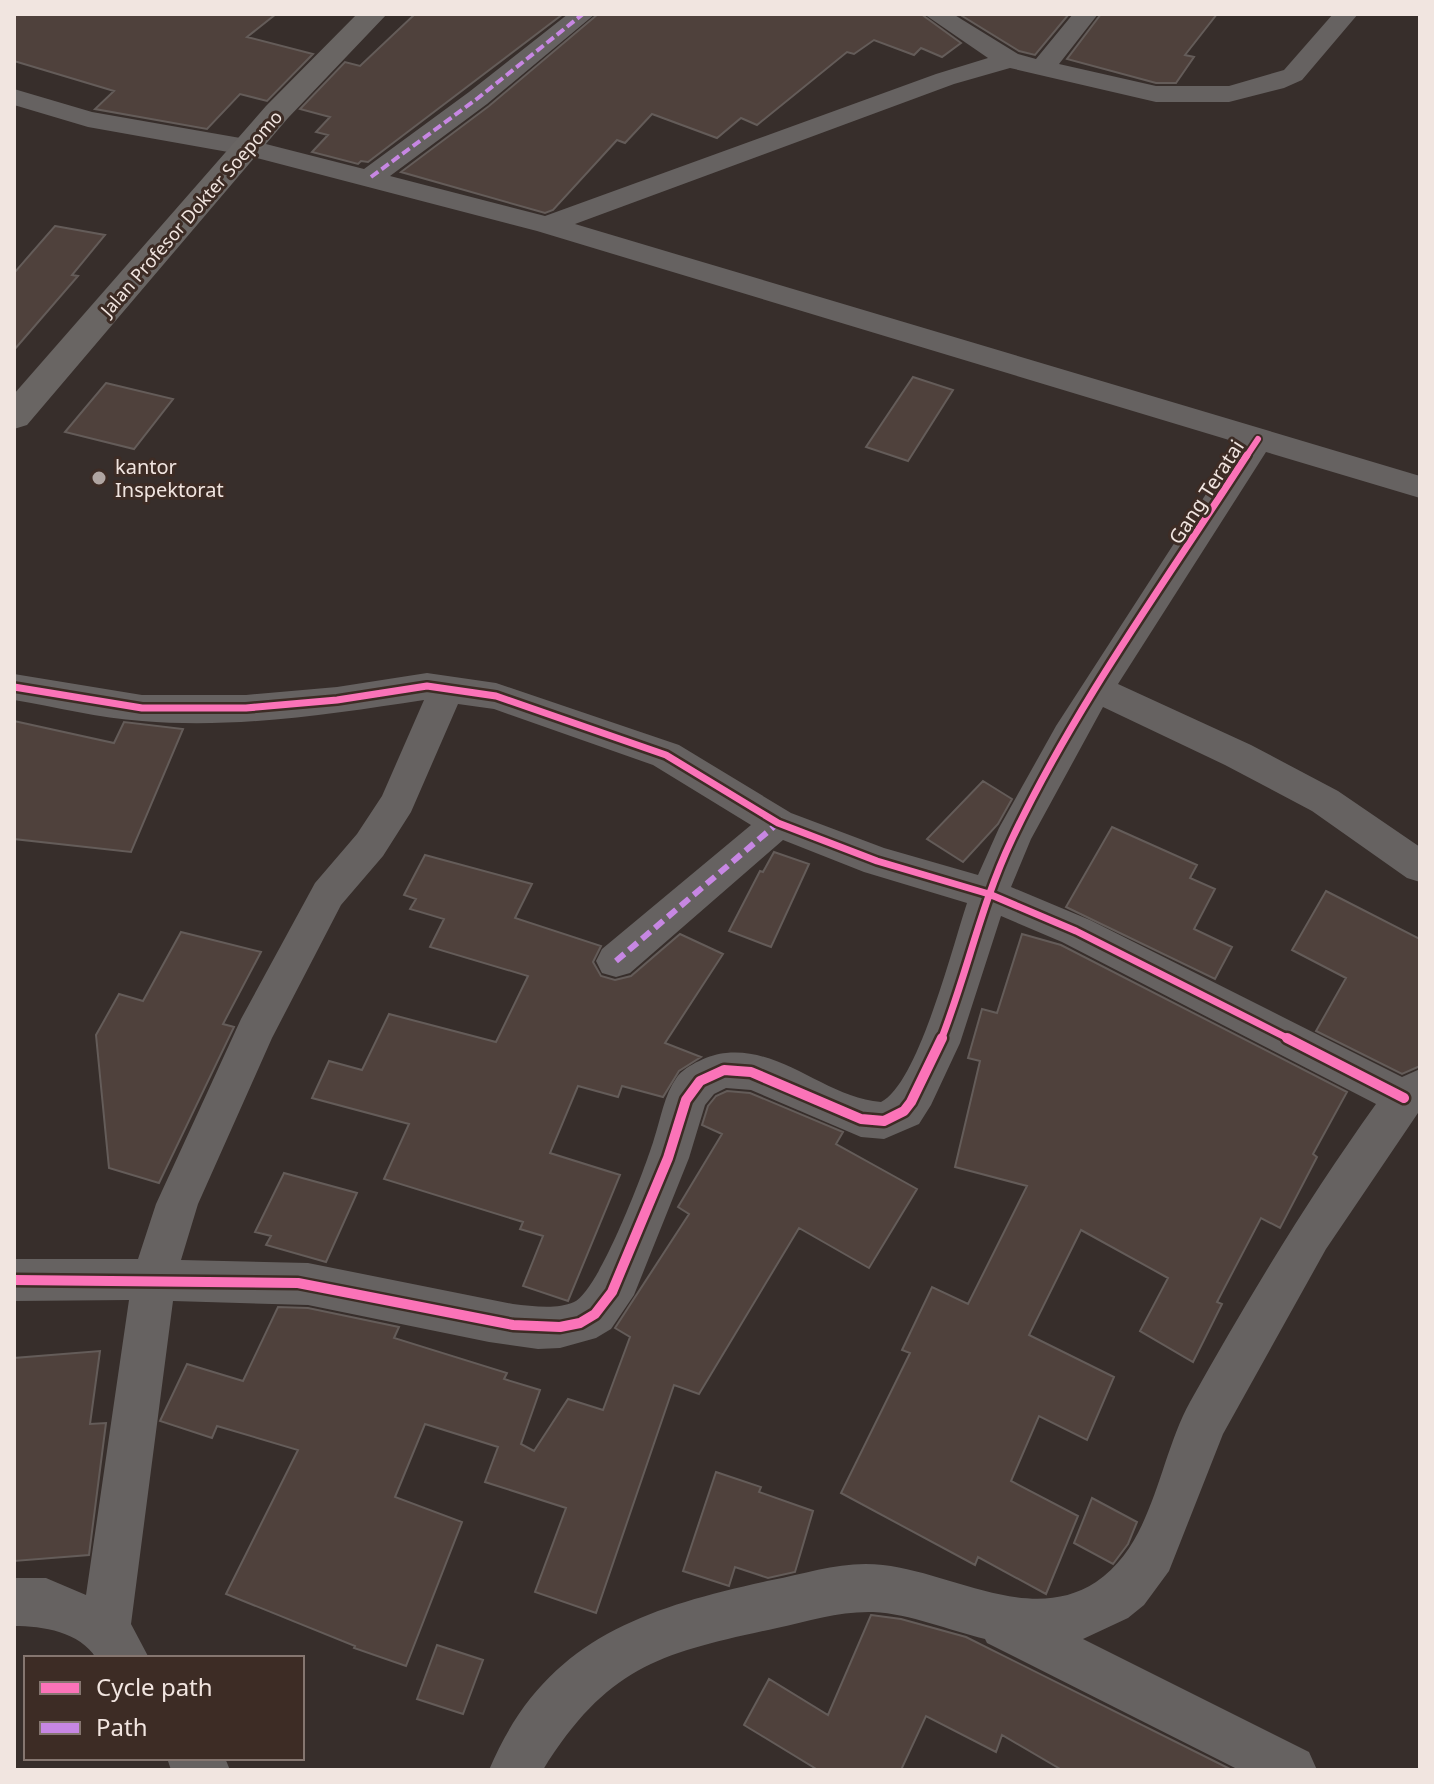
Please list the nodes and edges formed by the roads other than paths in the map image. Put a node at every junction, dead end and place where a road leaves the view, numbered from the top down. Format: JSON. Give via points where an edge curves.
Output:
{"nodes":[{"id":1,"x":373,"y":14,"type":"edge"},
{"id":2,"x":583,"y":14,"type":"edge"},
{"id":3,"x":936,"y":14,"type":"edge"},
{"id":4,"x":1086,"y":14,"type":"edge"},
{"id":5,"x":1346,"y":14,"type":"edge"},
{"id":6,"x":1009,"y":60,"type":"junction"},
{"id":7,"x":1044,"y":66,"type":"junction"},
{"id":8,"x":14,"y":97,"type":"edge"},
{"id":9,"x":246,"y":147,"type":"junction"},
{"id":10,"x":371,"y":177,"type":"junction"},
{"id":11,"x":547,"y":225,"type":"junction"},
{"id":12,"x":14,"y":417,"type":"edge"},
{"id":13,"x":1258,"y":439,"type":"junction"},
{"id":14,"x":1420,"y":487,"type":"edge"},
{"id":15,"x":14,"y":687,"type":"edge"},
{"id":16,"x":447,"y":688,"type":"junction"},
{"id":17,"x":1097,"y":689,"type":"junction"},
{"id":18,"x":778,"y":823,"type":"junction"},
{"id":19,"x":1420,"y":867,"type":"edge"},
{"id":20,"x":989,"y":894,"type":"junction"},
{"id":21,"x":616,"y":961,"type":"dead end"},
{"id":22,"x":1412,"y":1093,"type":"edge"},
{"id":23,"x":154,"y":1278,"type":"junction"},
{"id":24,"x":14,"y":1280,"type":"edge"},
{"id":25,"x":14,"y":1602,"type":"edge"},
{"id":26,"x":987,"y":1618,"type":"junction"},
{"id":27,"x":115,"y":1643,"type":"edge"},
{"id":28,"x":515,"y":1770,"type":"edge"},
{"id":29,"x":1291,"y":1770,"type":"edge"}],
"edges":[{"from":1,"to":9,"type":"main road","name":"Jalan Profesor Dokter Soepomo"},
{"from":2,"to":10,"type":"street"},
{"from":3,"to":6,"type":"street"},
{"from":4,"to":7,"type":"street"},
{"from":5,"to":7,"type":"street","via":[[1293,75],[1229,94],[1156,94]]},
{"from":6,"to":7,"type":"street"},
{"from":6,"to":11,"type":"street"},
{"from":8,"to":9,"type":"street","via":[[88,119]]},
{"from":9,"to":10,"type":"street"},
{"from":9,"to":12,"type":"main road","name":"Jalan Profesor Dokter Soepomo"},
{"from":10,"to":11,"type":"street"},
{"from":11,"to":13,"type":"street"},
{"from":13,"to":14,"type":"street"},
{"from":13,"to":17,"type":"street","name":"Gang Teratai"},
{"from":15,"to":16,"type":"street","via":[[142,708],[246,708]]},
{"from":16,"to":18,"type":"street","via":[[496,696],[666,755]]},
{"from":16,"to":23,"type":"street","via":[[398,802],[328,894],[255,1031],[177,1204]]},
{"from":17,"to":19,"type":"street","via":[[1325,801]]},
{"from":17,"to":20,"type":"street","name":"Gang Teratai","via":[[1012,840]]},
{"from":18,"to":20,"type":"street","via":[[877,861]]},
{"from":18,"to":21,"type":"street"},
{"from":20,"to":22,"type":"street"},
{"from":20,"to":23,"type":"street","name":"Gang Teratai","via":[[948,1027],[904,1111],[885,1122],[871,1121],[746,1069],[721,1070],[699,1081],[684,1103],[674,1142],[619,1277],[600,1308],[579,1324],[525,1326],[308,1284]]},
{"from":22,"to":26,"type":"street","via":[[1292,1268],[1191,1449],[1165,1531],[1134,1580],[1112,1600],[1074,1617],[1019,1623]]},
{"from":23,"to":24,"type":"street"},
{"from":23,"to":27,"type":"street"},
{"from":25,"to":27,"type":"street","via":[[46,1602]]},
{"from":26,"to":28,"type":"street","via":[[886,1589],[853,1588],[754,1608],[640,1641],[592,1674],[555,1710]]},
{"from":26,"to":29,"type":"street"}]}
